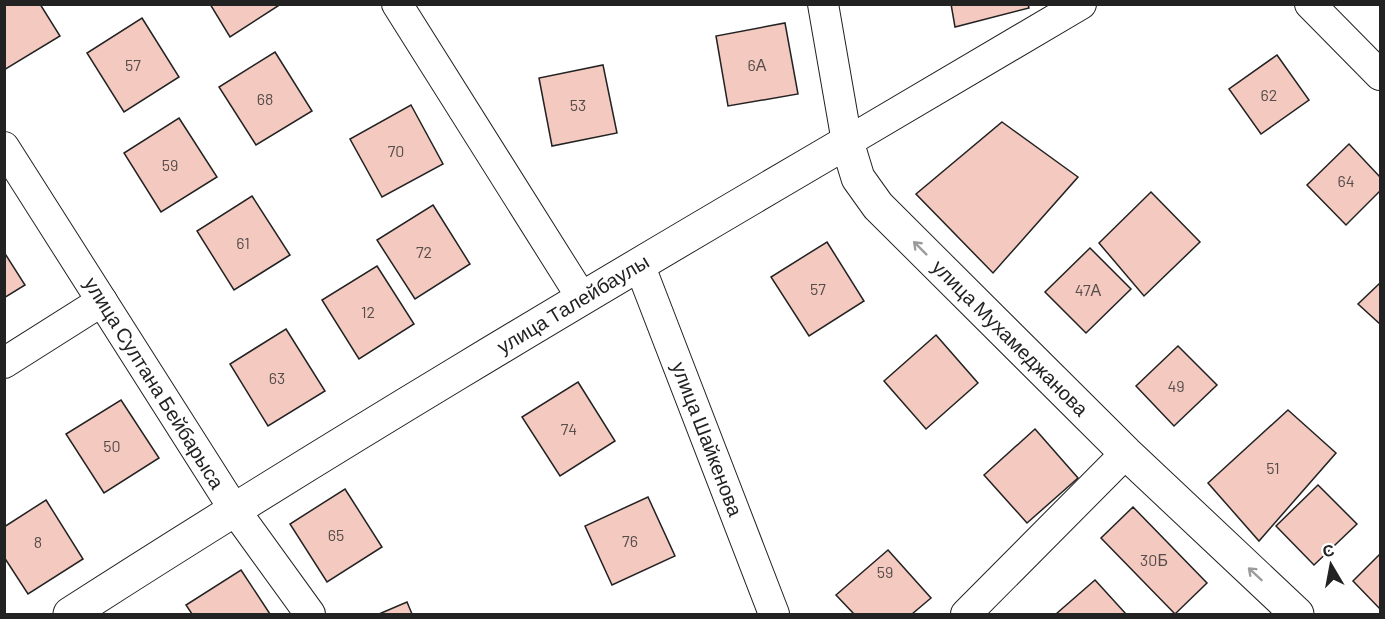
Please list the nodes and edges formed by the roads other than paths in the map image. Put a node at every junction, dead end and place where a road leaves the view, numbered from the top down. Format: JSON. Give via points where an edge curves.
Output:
{"nodes":[{"id":1,"x":397,"y":4,"type":"edge"},
{"id":2,"x":823,"y":4,"type":"edge"},
{"id":3,"x":1082,"y":4,"type":"edge"},
{"id":4,"x":1310,"y":4,"type":"edge"},
{"id":5,"x":1380,"y":75,"type":"edge"},
{"id":6,"x":847,"y":142,"type":"junction"},
{"id":7,"x":4,"y":147,"type":"edge"},
{"id":8,"x":639,"y":264,"type":"junction"},
{"id":9,"x":582,"y":298,"type":"junction"},
{"id":10,"x":102,"y":301,"type":"junction"},
{"id":11,"x":4,"y":363,"type":"edge"},
{"id":12,"x":1126,"y":453,"type":"junction"},
{"id":13,"x":234,"y":509,"type":"junction"},
{"id":14,"x":70,"y":615,"type":"edge"},
{"id":15,"x":310,"y":615,"type":"edge"},
{"id":16,"x":774,"y":615,"type":"edge"},
{"id":17,"x":966,"y":615,"type":"edge"},
{"id":18,"x":1297,"y":615,"type":"edge"}],
"edges":[{"from":1,"to":9,"type":"street"},
{"from":2,"to":6,"type":"street","name":"улица Мухамеджанова"},
{"from":3,"to":6,"type":"street","name":"улица Талейбаулы"},
{"from":4,"to":5,"type":"street"},
{"from":6,"to":8,"type":"street","name":"улица Талейбаулы"},
{"from":12,"to":6,"type":"street","name":"улица Мухамеджанова","one_way":true,"via":[[878,207],[858,178]]},
{"from":7,"to":10,"type":"street","name":"улица Султана Бейбарыса"},
{"from":8,"to":9,"type":"street","name":"улица Талейбаулы"},
{"from":8,"to":16,"type":"street","name":"улица Шайкенова"},
{"from":9,"to":13,"type":"street","name":"улица Талейбаулы"},
{"from":10,"to":11,"type":"street"},
{"from":10,"to":13,"type":"street","name":"улица Султана Бейбарыса"},
{"from":12,"to":17,"type":"street"},
{"from":18,"to":12,"type":"street","name":"улица Мухамеджанова","one_way":true},
{"from":13,"to":14,"type":"street","name":"улица Талейбаулы"},
{"from":13,"to":15,"type":"street","name":"улица Султана Бейбарыса"}]}
